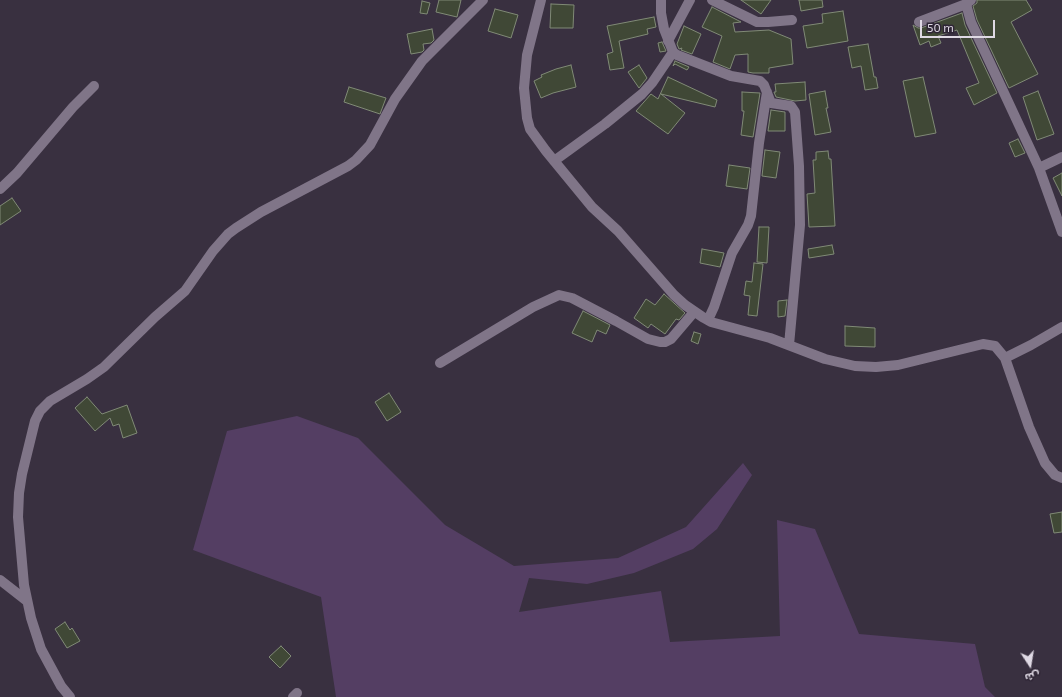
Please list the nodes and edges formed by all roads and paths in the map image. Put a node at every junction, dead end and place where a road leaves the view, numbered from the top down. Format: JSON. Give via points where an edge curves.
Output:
{"nodes":[{"id":1,"x":483,"y":0,"type":"edge"},
{"id":2,"x":541,"y":0,"type":"edge"},
{"id":3,"x":661,"y":0,"type":"edge"},
{"id":4,"x":690,"y":0,"type":"edge"},
{"id":5,"x":712,"y":0,"type":"edge"},
{"id":6,"x":969,"y":2,"type":"edge"},
{"id":7,"x":792,"y":20,"type":"dead end"},
{"id":8,"x":919,"y":22,"type":"dead end"},
{"id":9,"x":668,"y":41,"type":"junction"},
{"id":10,"x":673,"y":52,"type":"junction"},
{"id":11,"x":94,"y":86,"type":"dead end"},
{"id":12,"x":767,"y":92,"type":"junction"},
{"id":13,"x":1062,"y":157,"type":"edge"},
{"id":14,"x":554,"y":161,"type":"junction"},
{"id":15,"x":1039,"y":168,"type":"junction"},
{"id":16,"x":0,"y":189,"type":"edge"},
{"id":17,"x":1062,"y":232,"type":"edge"},
{"id":18,"x":694,"y":312,"type":"junction"},
{"id":19,"x":708,"y":320,"type":"junction"},
{"id":20,"x":1062,"y":327,"type":"edge"},
{"id":21,"x":789,"y":345,"type":"junction"},
{"id":22,"x":1005,"y":358,"type":"junction"},
{"id":23,"x":440,"y":363,"type":"dead end"},
{"id":24,"x":1062,"y":478,"type":"edge"},
{"id":25,"x":0,"y":580,"type":"edge"},
{"id":26,"x":27,"y":601,"type":"junction"},
{"id":27,"x":70,"y":697,"type":"edge"}],
"edges":[{"from":1,"to":26,"type":"street","via":[[422,61],[395,99],[370,145],[356,160],[261,212],[228,234],[184,291],[104,367],[44,406],[35,422],[19,494],[19,532]]},
{"from":2,"to":14,"type":"street","via":[[527,55],[525,105],[530,129]]},
{"from":3,"to":9,"type":"street","via":[[661,13]]},
{"from":4,"to":9,"type":"street"},
{"from":5,"to":7,"type":"street","via":[[757,22]]},
{"from":6,"to":8,"type":"street"},
{"from":6,"to":15,"type":"street","via":[[971,22]]},
{"from":9,"to":10,"type":"street"},
{"from":10,"to":12,"type":"street","via":[[731,76],[760,81]]},
{"from":10,"to":14,"type":"street","via":[[642,94]]},
{"from":11,"to":16,"type":"street"},
{"from":12,"to":19,"type":"street","via":[[751,216],[732,253]]},
{"from":12,"to":21,"type":"street","via":[[771,103],[791,106],[795,112],[800,225]]},
{"from":13,"to":15,"type":"street"},
{"from":14,"to":18,"type":"street","via":[[592,207],[639,254],[674,295]]},
{"from":15,"to":17,"type":"street"},
{"from":18,"to":19,"type":"street"},
{"from":18,"to":23,"type":"street","via":[[671,339],[660,342],[648,339],[572,298],[559,295],[533,307]]},
{"from":19,"to":21,"type":"street"},
{"from":20,"to":22,"type":"street"},
{"from":21,"to":22,"type":"street","via":[[826,359],[856,366],[898,365],[983,344],[995,346]]},
{"from":22,"to":24,"type":"street","via":[[1029,427],[1045,463],[1055,475]]},
{"from":25,"to":26,"type":"street"},
{"from":26,"to":27,"type":"street","via":[[40,648]]}]}
